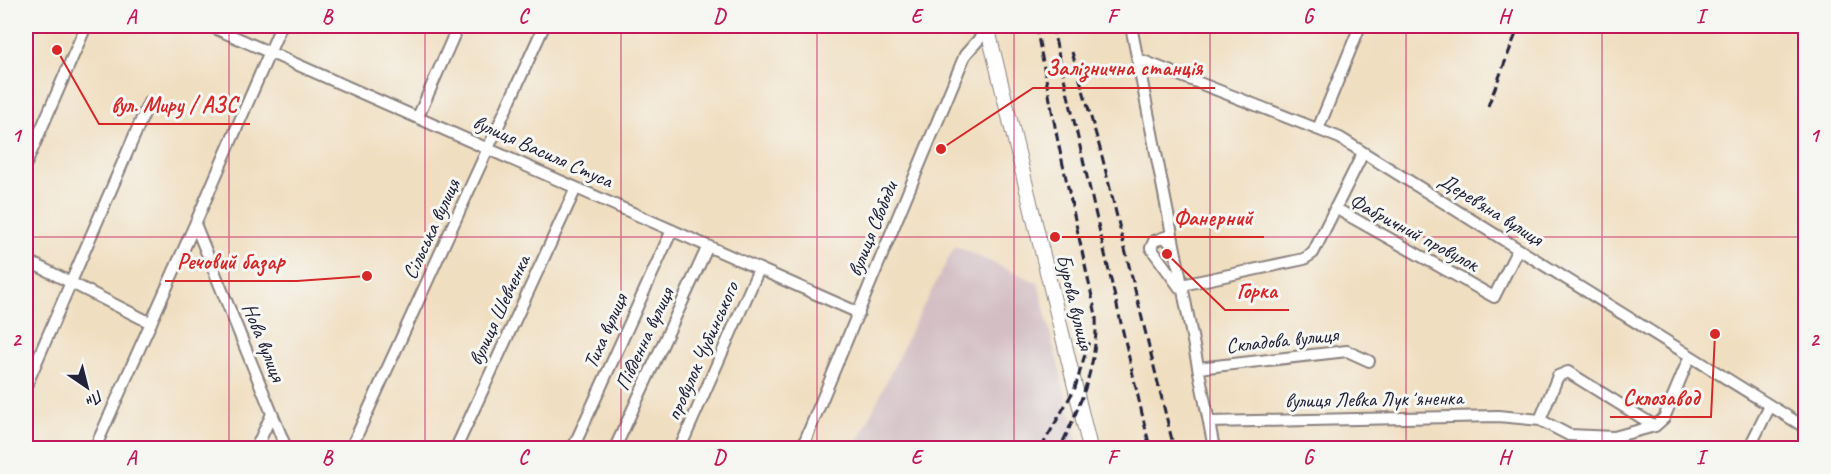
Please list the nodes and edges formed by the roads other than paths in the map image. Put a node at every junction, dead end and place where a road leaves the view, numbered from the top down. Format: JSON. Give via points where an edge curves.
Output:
{"nodes":[{"id":1,"x":86,"y":26,"type":"edge"},
{"id":2,"x":210,"y":26,"type":"edge"},
{"id":3,"x":281,"y":26,"type":"edge"},
{"id":4,"x":458,"y":26,"type":"edge"},
{"id":5,"x":544,"y":26,"type":"edge"},
{"id":6,"x":1131,"y":26,"type":"edge"},
{"id":7,"x":1360,"y":26,"type":"edge"},
{"id":8,"x":987,"y":27,"type":"edge"},
{"id":9,"x":270,"y":52,"type":"junction"},
{"id":10,"x":1138,"y":58,"type":"junction"},
{"id":11,"x":149,"y":102,"type":"dead end"},
{"id":12,"x":418,"y":117,"type":"junction"},
{"id":13,"x":1318,"y":129,"type":"junction"},
{"id":14,"x":489,"y":149,"type":"junction"},
{"id":15,"x":1364,"y":153,"type":"junction"},
{"id":16,"x":26,"y":164,"type":"edge"},
{"id":17,"x":576,"y":188,"type":"junction"},
{"id":18,"x":1335,"y":208,"type":"junction"},
{"id":19,"x":195,"y":224,"type":"junction"},
{"id":20,"x":672,"y":230,"type":"junction"},
{"id":21,"x":708,"y":246,"type":"junction"},
{"id":22,"x":1518,"y":249,"type":"junction"},
{"id":23,"x":1175,"y":254,"type":"junction"},
{"id":24,"x":26,"y":260,"type":"edge"},
{"id":25,"x":759,"y":269,"type":"junction"},
{"id":26,"x":72,"y":284,"type":"junction"},
{"id":27,"x":1183,"y":290,"type":"junction"},
{"id":28,"x":859,"y":313,"type":"junction"},
{"id":29,"x":151,"y":323,"type":"junction"},
{"id":30,"x":1690,"y":356,"type":"junction"},
{"id":31,"x":1369,"y":361,"type":"dead end"},
{"id":32,"x":1198,"y":368,"type":"junction"},
{"id":33,"x":26,"y":386,"type":"edge"},
{"id":34,"x":1770,"y":406,"type":"junction"},
{"id":35,"x":272,"y":414,"type":"junction"},
{"id":36,"x":1540,"y":420,"type":"junction"},
{"id":37,"x":1209,"y":422,"type":"junction"},
{"id":38,"x":1655,"y":426,"type":"junction"},
{"id":39,"x":1806,"y":428,"type":"edge"},
{"id":40,"x":95,"y":448,"type":"edge"},
{"id":41,"x":256,"y":448,"type":"edge"},
{"id":42,"x":286,"y":448,"type":"edge"},
{"id":43,"x":351,"y":448,"type":"edge"},
{"id":44,"x":456,"y":448,"type":"edge"},
{"id":45,"x":573,"y":448,"type":"edge"},
{"id":46,"x":615,"y":448,"type":"edge"},
{"id":47,"x":680,"y":448,"type":"edge"},
{"id":48,"x":802,"y":448,"type":"edge"},
{"id":49,"x":1090,"y":448,"type":"edge"},
{"id":50,"x":1214,"y":448,"type":"edge"},
{"id":51,"x":1749,"y":448,"type":"edge"}],
"edges":[{"from":1,"to":16,"type":"street"},
{"from":2,"to":9,"type":"street","name":"вулиця Василя Стуса"},
{"from":3,"to":9,"type":"street"},
{"from":4,"to":12,"type":"street"},
{"from":5,"to":14,"type":"street","name":"Сільська вулиця"},
{"from":6,"to":10,"type":"street","name":"Складова вулиця"},
{"from":7,"to":13,"type":"street"},
{"from":8,"to":28,"type":"street","name":"вулиця Свободи","via":[[964,55]]},
{"from":8,"to":49,"type":"main road","name":"Бурова вулиця"},
{"from":9,"to":12,"type":"street","name":"вулиця Василя Стуса"},
{"from":9,"to":19,"type":"street"},
{"from":10,"to":13,"type":"street","name":"Дерев'яна вулиця"},
{"from":10,"to":23,"type":"street","name":"Складова вулиця"},
{"from":11,"to":26,"type":"street"},
{"from":12,"to":14,"type":"street","name":"вулиця Василя Стуса"},
{"from":13,"to":15,"type":"street","name":"Дерев'яна вулиця"},
{"from":14,"to":17,"type":"street","name":"вулиця Василя Стуса"},
{"from":14,"to":43,"type":"street","name":"Сільська вулиця"},
{"from":15,"to":18,"type":"street"},
{"from":15,"to":22,"type":"street","name":"Дерев'яна вулиця"},
{"from":17,"to":20,"type":"street","name":"вулиця Василя Стуса"},
{"from":17,"to":44,"type":"street","name":"вулиця Шевченка"},
{"from":18,"to":22,"type":"street","name":"Фабричний провулок","via":[[1494,297]]},
{"from":18,"to":27,"type":"street","name":"Фабричний провулок","via":[[1313,253],[1304,258]]},
{"from":19,"to":29,"type":"street"},
{"from":19,"to":35,"type":"street","name":"Нова вулиця"},
{"from":20,"to":21,"type":"street","name":"вулиця Василя Стуса"},
{"from":20,"to":45,"type":"street","name":"Тиха вулиця"},
{"from":21,"to":25,"type":"street","name":"вулиця Василя Стуса"},
{"from":21,"to":46,"type":"street","name":"Південна вулиця"},
{"from":22,"to":30,"type":"street","name":"Дерев'яна вулиця"},
{"from":23,"to":27,"type":"street","name":"Складова вулиця"},
{"from":23,"to":27,"type":"street","via":[[1165,237],[1154,241],[1151,248]]},
{"from":24,"to":26,"type":"street"},
{"from":25,"to":28,"type":"street","name":"вулиця Василя Стуса"},
{"from":25,"to":47,"type":"street","name":"провулок Чубинського"},
{"from":26,"to":29,"type":"street"},
{"from":26,"to":33,"type":"street"},
{"from":27,"to":32,"type":"street","name":"Складова вулиця"},
{"from":28,"to":48,"type":"street","name":"вулиця Свободи"},
{"from":29,"to":40,"type":"street"},
{"from":30,"to":34,"type":"street","name":"Дерев'яна вулиця"},
{"from":30,"to":38,"type":"street","via":[[1664,418]]},
{"from":31,"to":32,"type":"street","name":"Складова вулиця","via":[[1347,351]]},
{"from":32,"to":37,"type":"street","name":"Складова вулиця"},
{"from":34,"to":39,"type":"street","name":"Дерев'яна вулиця"},
{"from":34,"to":51,"type":"street"},
{"from":35,"to":41,"type":"street"},
{"from":35,"to":42,"type":"street","name":"Нова вулиця"},
{"from":36,"to":37,"type":"street","name":"вулиця Левка Лукʼяненка","via":[[1498,416]]},
{"from":36,"to":38,"type":"street","via":[[1569,435],[1614,437]]},
{"from":36,"to":38,"type":"street","via":[[1558,376],[1568,372]]},
{"from":37,"to":50,"type":"street","name":"Складова вулиця"}]}
